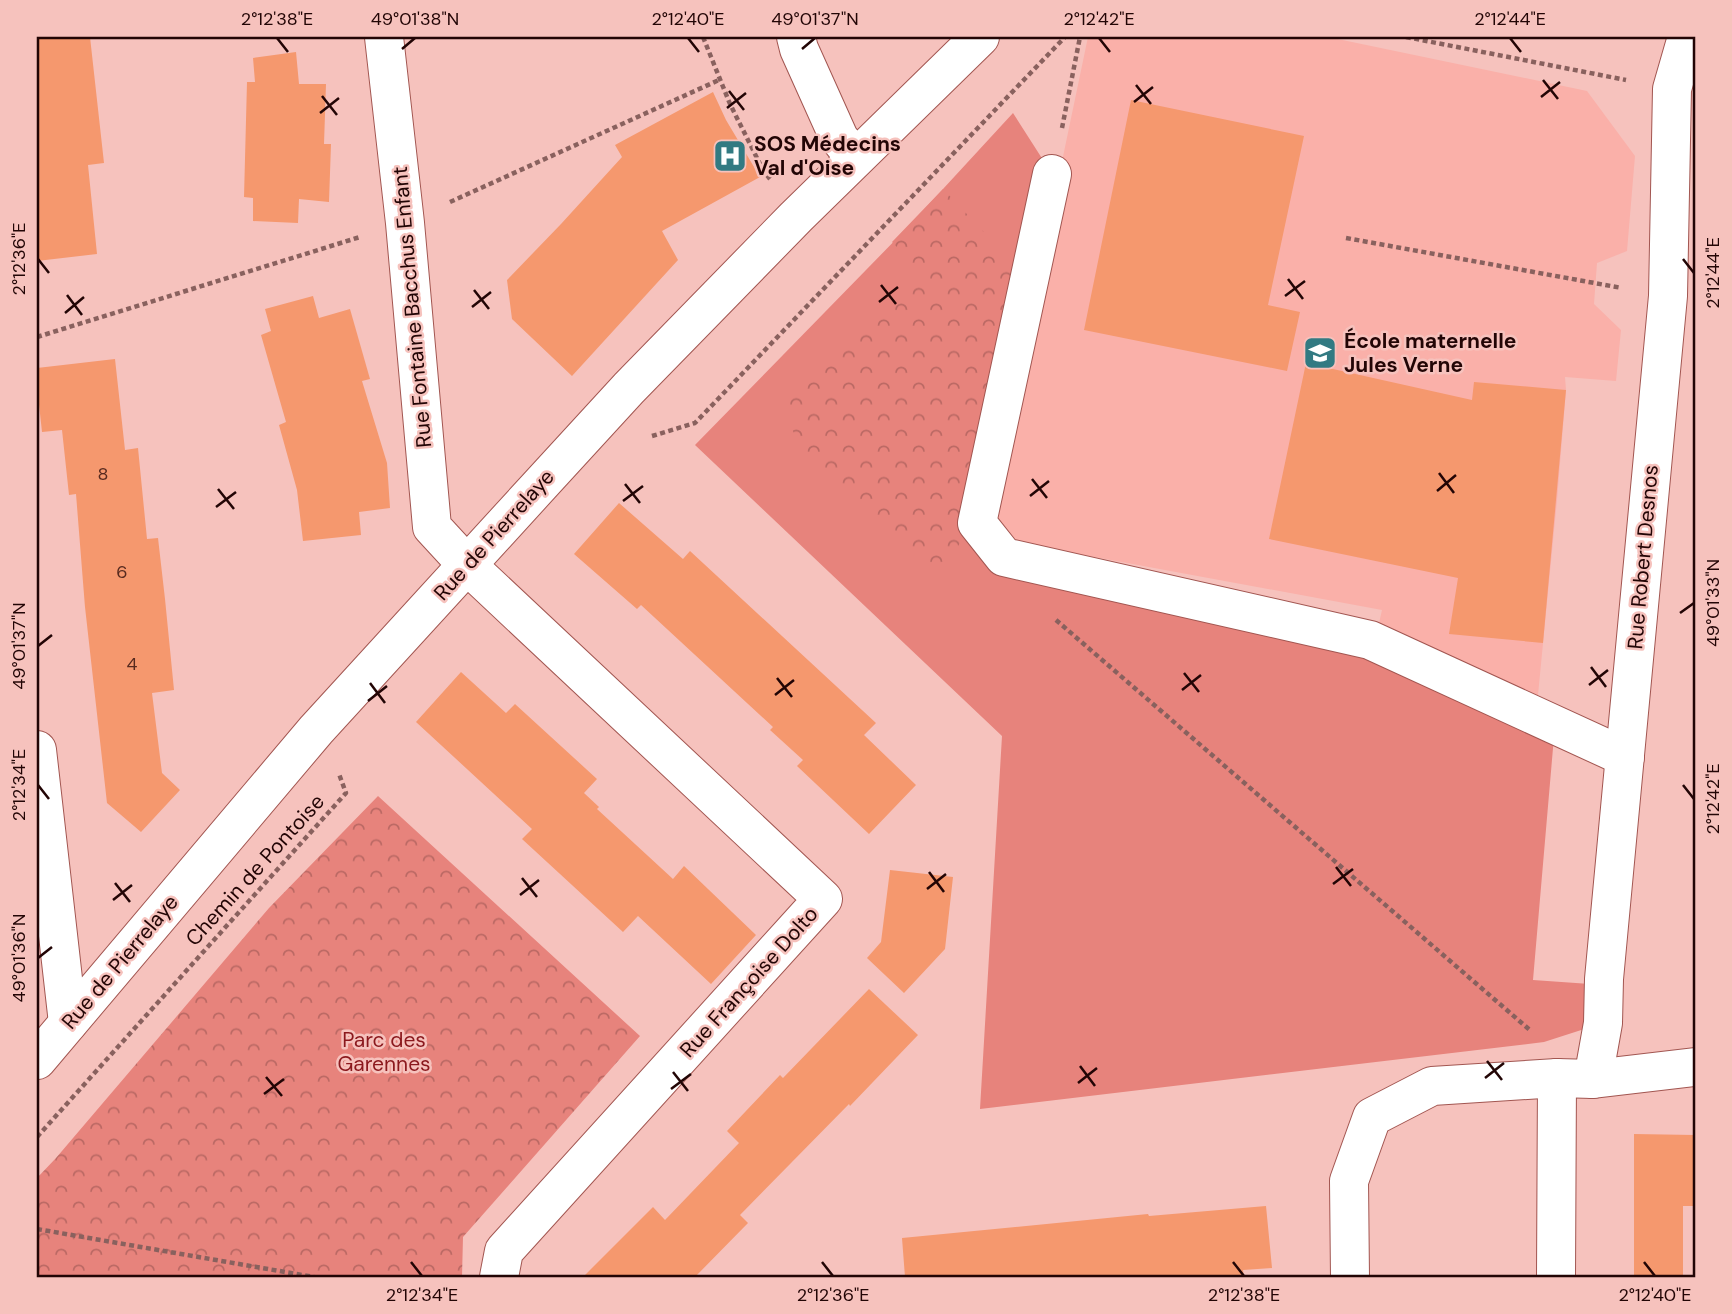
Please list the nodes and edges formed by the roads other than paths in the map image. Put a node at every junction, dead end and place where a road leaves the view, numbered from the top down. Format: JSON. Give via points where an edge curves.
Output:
{"nodes":[{"id":1,"x":384,"y":37,"type":"edge"},
{"id":2,"x":796,"y":37,"type":"edge"},
{"id":3,"x":980,"y":37,"type":"edge"},
{"id":4,"x":1688,"y":37,"type":"edge"},
{"id":5,"x":855,"y":158,"type":"junction"},
{"id":6,"x":1052,"y":174,"type":"road end"},
{"id":7,"x":467,"y":565,"type":"junction"},
{"id":8,"x":37,"y":750,"type":"edge"},
{"id":9,"x":1625,"y":757,"type":"junction"},
{"id":10,"x":68,"y":1023,"type":"junction"},
{"id":11,"x":37,"y":1060,"type":"edge"},
{"id":12,"x":1695,"y":1068,"type":"edge"},
{"id":13,"x":1575,"y":1078,"type":"junction"},
{"id":14,"x":499,"y":1277,"type":"edge"},
{"id":15,"x":1350,"y":1277,"type":"edge"},
{"id":16,"x":1556,"y":1277,"type":"edge"}],
"edges":[{"from":1,"to":7,"type":"street","name":"Rue Fontaine Bacchus Enfant","via":[[432,527]]},
{"from":2,"to":5,"type":"street","via":[[839,138]]},
{"from":3,"to":5,"type":"street","name":"Rue de Pierrelaye"},
{"from":4,"to":9,"type":"street","name":"Rue Robert Desnos","via":[[1672,89],[1668,296]]},
{"from":5,"to":7,"type":"street","name":"Rue de Pierrelaye","via":[[629,388]]},
{"from":6,"to":9,"type":"street","via":[[976,523],[1004,556],[1370,640]]},
{"from":7,"to":10,"type":"street","name":"Rue de Pierrelaye","via":[[316,730]]},
{"from":7,"to":14,"type":"street","name":"Rue Françoise Dolto","via":[[824,899],[504,1251]]},
{"from":8,"to":10,"type":"street"},
{"from":9,"to":13,"type":"street","name":"Rue Robert Desnos","via":[[1603,1023]]},
{"from":10,"to":11,"type":"street","name":"Rue de Pierrelaye"},
{"from":12,"to":13,"type":"street"},
{"from":13,"to":15,"type":"street","via":[[1432,1086],[1372,1117],[1349,1181]]},
{"from":13,"to":16,"type":"street","name":"Rue Robert Desnos"}]}
